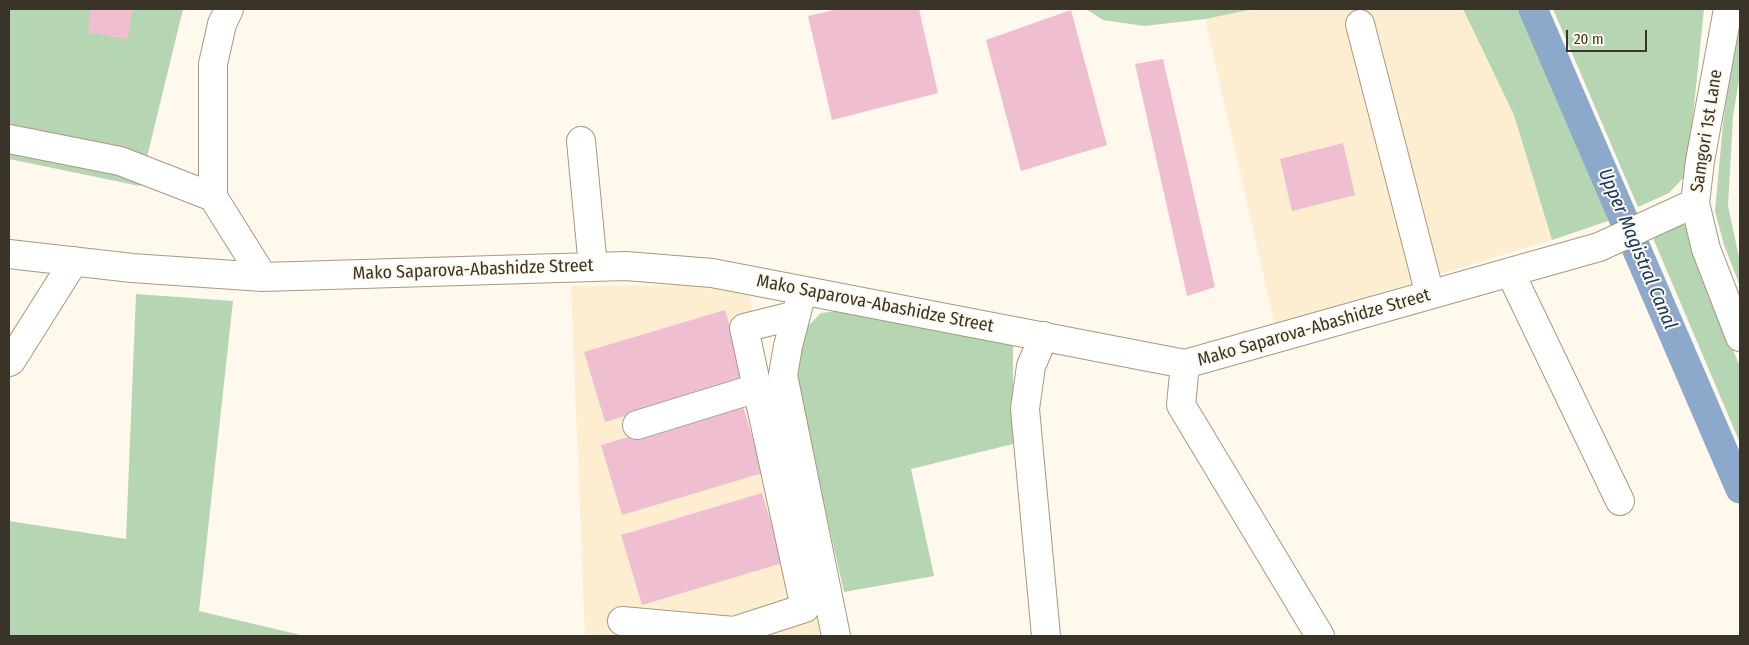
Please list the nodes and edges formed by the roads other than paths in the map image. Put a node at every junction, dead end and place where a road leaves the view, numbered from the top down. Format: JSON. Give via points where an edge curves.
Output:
{"nodes":[{"id":1,"x":229,"y":9,"type":"edge"},
{"id":2,"x":1728,"y":9,"type":"edge"},
{"id":3,"x":1360,"y":24,"type":"dead end"},
{"id":4,"x":9,"y":139,"type":"edge"},
{"id":5,"x":581,"y":141,"type":"dead end"},
{"id":6,"x":213,"y":197,"type":"junction"},
{"id":7,"x":1695,"y":203,"type":"junction"},
{"id":8,"x":9,"y":254,"type":"edge"},
{"id":9,"x":74,"y":262,"type":"junction"},
{"id":10,"x":593,"y":267,"type":"junction"},
{"id":11,"x":1510,"y":272,"type":"junction"},
{"id":12,"x":263,"y":277,"type":"junction"},
{"id":13,"x":1430,"y":295,"type":"junction"},
{"id":14,"x":800,"y":302,"type":"junction"},
{"id":15,"x":1044,"y":336,"type":"junction"},
{"id":16,"x":1740,"y":336,"type":"edge"},
{"id":17,"x":9,"y":362,"type":"edge"},
{"id":18,"x":1185,"y":364,"type":"junction"},
{"id":19,"x":757,"y":388,"type":"junction"},
{"id":20,"x":637,"y":425,"type":"dead end"},
{"id":21,"x":1620,"y":501,"type":"dead end"},
{"id":22,"x":622,"y":621,"type":"dead end"},
{"id":23,"x":836,"y":636,"type":"edge"},
{"id":24,"x":1046,"y":636,"type":"edge"},
{"id":25,"x":1320,"y":636,"type":"edge"}],
"edges":[{"from":1,"to":6,"type":"street","via":[[222,24],[213,64]]},
{"from":2,"to":7,"type":"street","name":"Samgori 1st Lane"},
{"from":3,"to":13,"type":"street"},
{"from":4,"to":6,"type":"street","via":[[120,161]]},
{"from":5,"to":10,"type":"street"},
{"from":6,"to":12,"type":"street"},
{"from":7,"to":11,"type":"street","name":"Mako Saparova-Abashidze Street","via":[[1599,247]]},
{"from":7,"to":16,"type":"street","name":"Samgori 1st Lane","via":[[1706,249]]},
{"from":8,"to":9,"type":"street","name":"Mako Saparova-Abashidze Street"},
{"from":9,"to":12,"type":"street","name":"Mako Saparova-Abashidze Street"},
{"from":9,"to":17,"type":"street"},
{"from":10,"to":12,"type":"street","name":"Mako Saparova-Abashidze Street"},
{"from":10,"to":14,"type":"street","name":"Mako Saparova-Abashidze Street","via":[[626,266],[712,273]]},
{"from":11,"to":13,"type":"street","name":"Mako Saparova-Abashidze Street"},
{"from":11,"to":21,"type":"street"},
{"from":13,"to":18,"type":"street","name":"Mako Saparova-Abashidze Street"},
{"from":14,"to":15,"type":"street","name":"Mako Saparova-Abashidze Street"},
{"from":14,"to":19,"type":"street","via":[[744,328]]},
{"from":14,"to":23,"type":"street","via":[[783,375]]},
{"from":15,"to":18,"type":"street","name":"Mako Saparova-Abashidze Street"},
{"from":15,"to":24,"type":"street","via":[[1031,366],[1025,409]]},
{"from":18,"to":25,"type":"street","via":[[1182,405]]},
{"from":19,"to":20,"type":"street"},
{"from":19,"to":22,"type":"street","via":[[805,608],[734,630]]}]}
